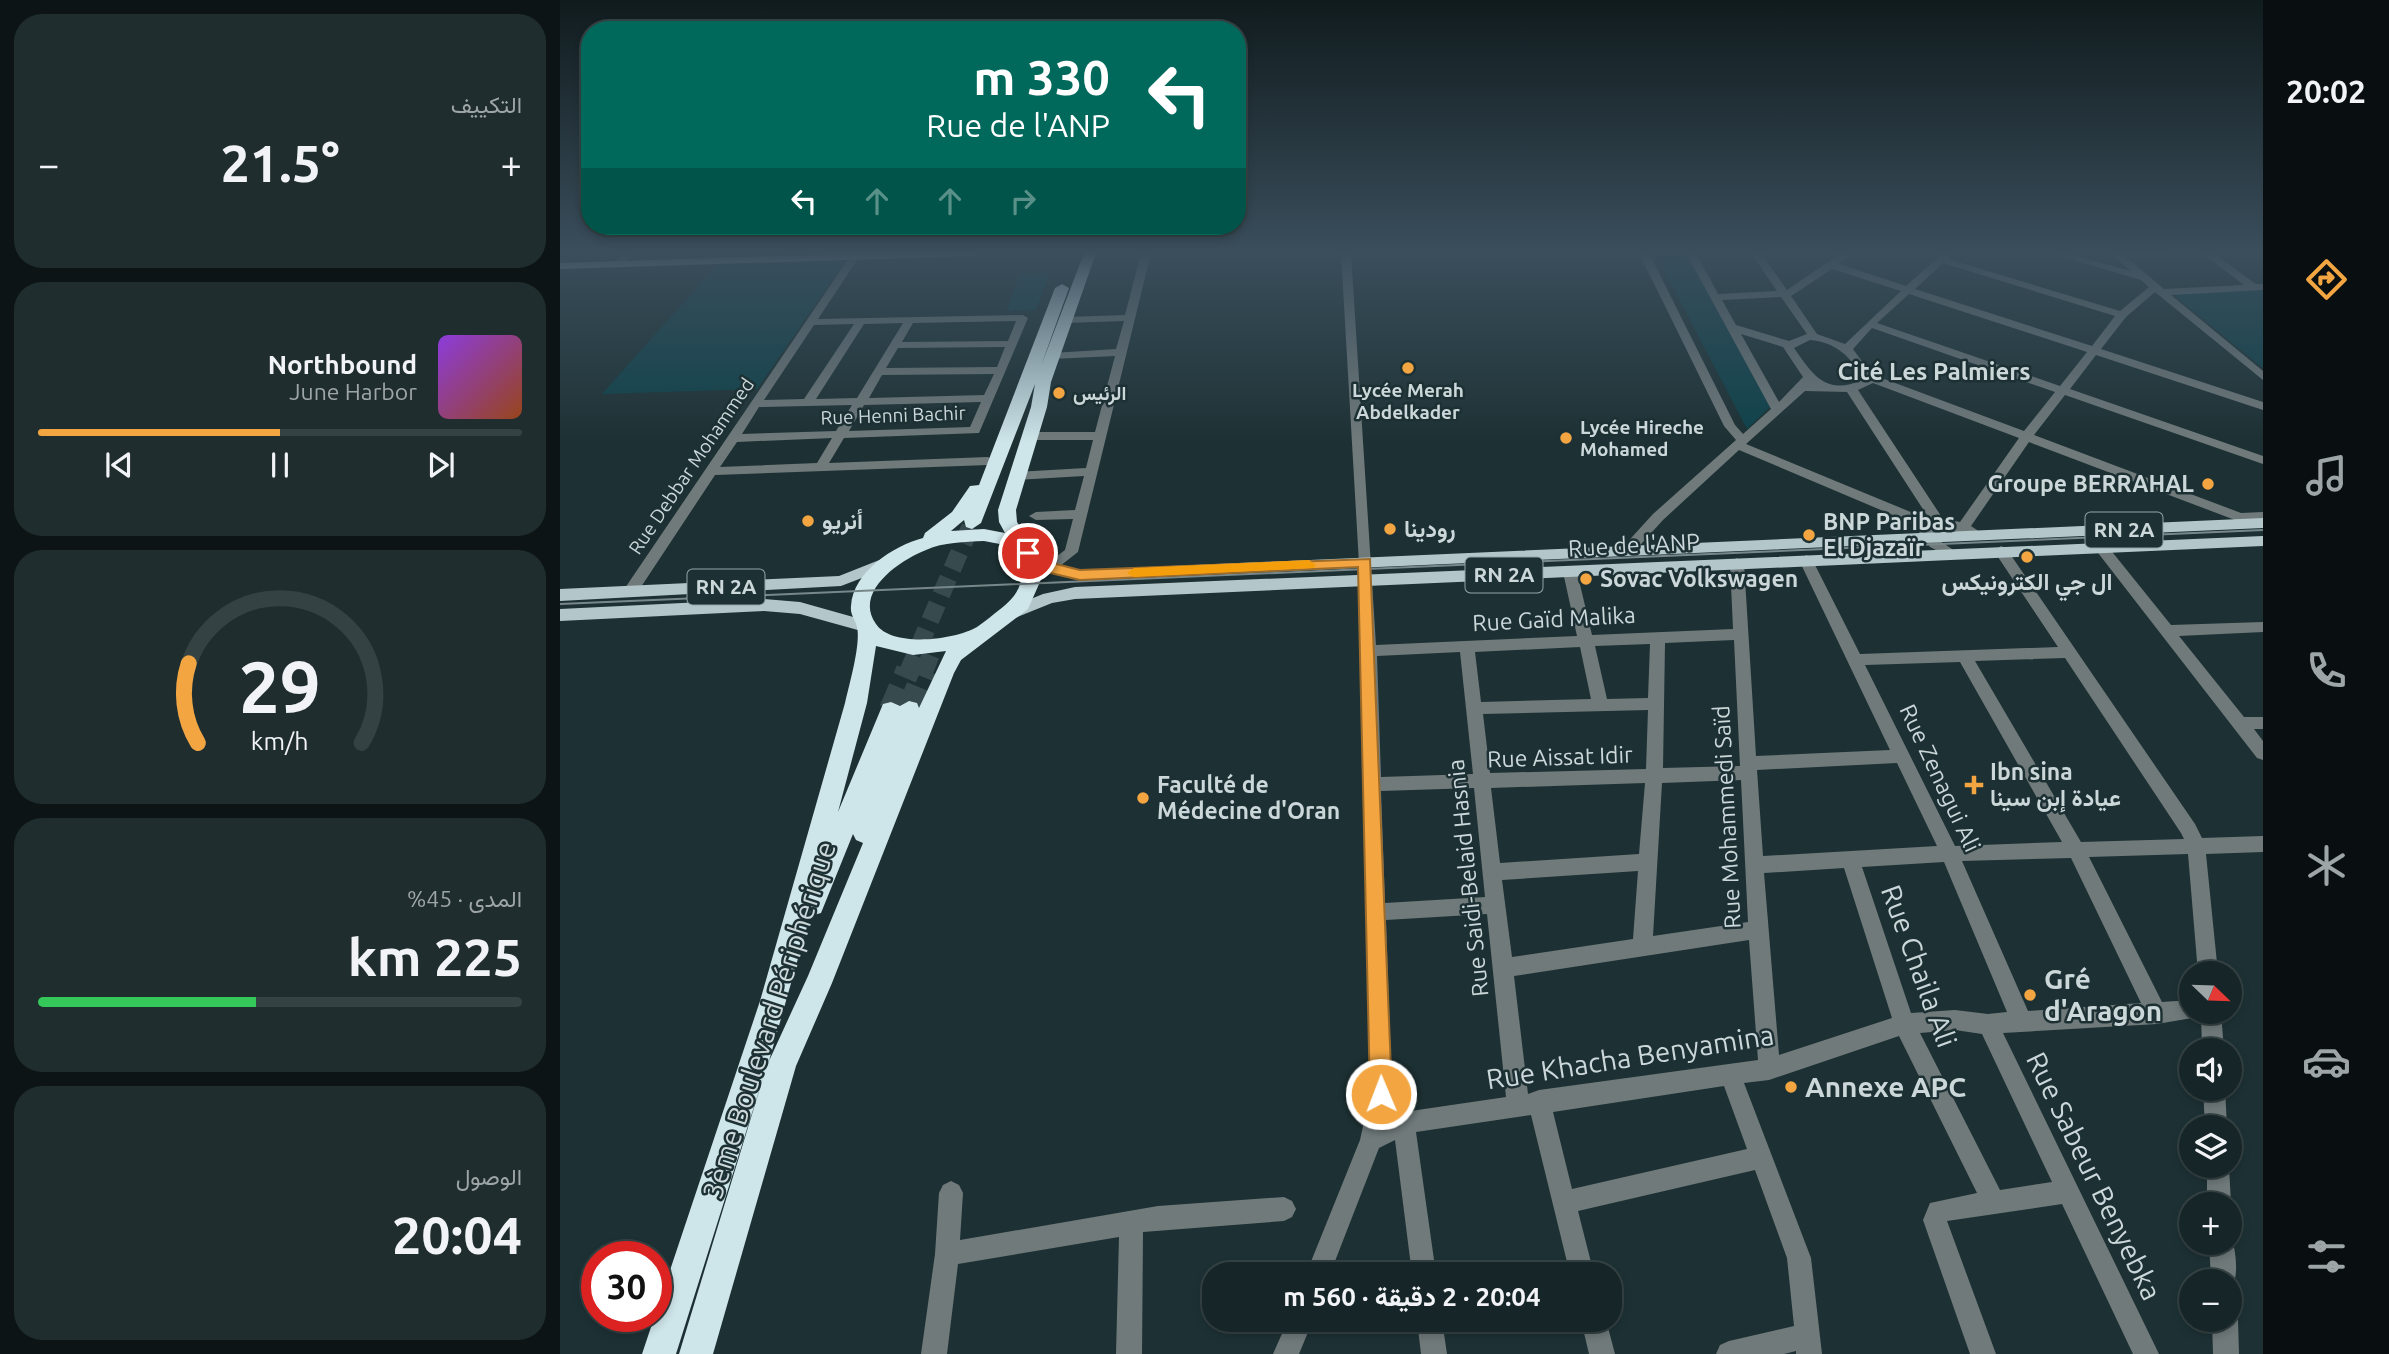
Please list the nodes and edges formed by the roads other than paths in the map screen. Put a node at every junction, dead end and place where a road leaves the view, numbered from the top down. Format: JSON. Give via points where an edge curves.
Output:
{"nodes":[{"id":1,"x":814,"y":316,"type":"edge"},
{"id":2,"x":1056,"y":316,"type":"edge"},
{"id":3,"x":1066,"y":316,"type":"edge"},
{"id":4,"x":1350,"y":316,"type":"edge"},
{"id":5,"x":1676,"y":316,"type":"edge"},
{"id":6,"x":1724,"y":316,"type":"edge"},
{"id":7,"x":1799,"y":316,"type":"edge"},
{"id":8,"x":1879,"y":316,"type":"edge"},
{"id":9,"x":1988,"y":316,"type":"edge"},
{"id":10,"x":2121,"y":316,"type":"edge"},
{"id":11,"x":2192,"y":316,"type":"edge"},
{"id":12,"x":1130,"y":318,"type":"joint"},
{"id":13,"x":910,"y":320,"type":"junction"},
{"id":14,"x":1065,"y":320,"type":"junction"},
{"id":15,"x":861,"y":321,"type":"junction"},
{"id":16,"x":810,"y":322,"type":"junction"},
{"id":17,"x":1870,"y":324,"type":"junction"},
{"id":18,"x":1730,"y":327,"type":"junction"},
{"id":19,"x":1814,"y":337,"type":"junction"},
{"id":20,"x":1012,"y":344,"type":"junction"},
{"id":21,"x":1850,"y":344,"type":"junction"},
{"id":22,"x":895,"y":345,"type":"junction"},
{"id":23,"x":1789,"y":345,"type":"junction"},
{"id":24,"x":2095,"y":351,"type":"junction"},
{"id":25,"x":1121,"y":352,"type":"junction"},
{"id":26,"x":1045,"y":353,"type":"junction"},
{"id":27,"x":1000,"y":370,"type":"junction"},
{"id":28,"x":878,"y":372,"type":"junction"},
{"id":29,"x":1868,"y":377,"type":"junction"},
{"id":30,"x":2263,"y":377,"type":"edge"},
{"id":31,"x":1043,"y":382,"type":"junction"},
{"id":32,"x":1805,"y":382,"type":"junction"},
{"id":33,"x":1851,"y":388,"type":"junction"},
{"id":34,"x":2063,"y":390,"type":"junction"},
{"id":35,"x":989,"y":398,"type":"junction"},
{"id":36,"x":861,"y":401,"type":"junction"},
{"id":37,"x":808,"y":402,"type":"junction"},
{"id":38,"x":755,"y":404,"type":"junction"},
{"id":39,"x":2263,"y":406,"type":"edge"},
{"id":40,"x":1776,"y":408,"type":"junction"},
{"id":41,"x":840,"y":434,"type":"junction"},
{"id":42,"x":1030,"y":436,"type":"junction"},
{"id":43,"x":1101,"y":436,"type":"junction"},
{"id":44,"x":2027,"y":436,"type":"junction"},
{"id":45,"x":733,"y":438,"type":"junction"},
{"id":46,"x":1740,"y":443,"type":"junction"},
{"id":47,"x":2263,"y":460,"type":"edge"},
{"id":48,"x":988,"y":461,"type":"junction"},
{"id":49,"x":820,"y":468,"type":"junction"},
{"id":50,"x":710,"y":471,"type":"junction"},
{"id":51,"x":1092,"y":472,"type":"junction"},
{"id":52,"x":1016,"y":476,"type":"junction"},
{"id":53,"x":1082,"y":514,"type":"junction"},
{"id":54,"x":1036,"y":516,"type":"dead end"},
{"id":55,"x":2263,"y":516,"type":"edge"},
{"id":56,"x":2263,"y":523,"type":"edge"},
{"id":57,"x":1963,"y":528,"type":"junction"},
{"id":58,"x":1932,"y":529,"type":"junction"},
{"id":59,"x":1985,"y":536,"type":"junction"},
{"id":60,"x":2263,"y":541,"type":"edge"},
{"id":61,"x":919,"y":544,"type":"junction"},
{"id":62,"x":2100,"y":546,"type":"junction"},
{"id":63,"x":1626,"y":551,"type":"junction"},
{"id":64,"x":2001,"y":551,"type":"junction"},
{"id":65,"x":1029,"y":553,"type":"junction"},
{"id":66,"x":1951,"y":553,"type":"junction"},
{"id":67,"x":1807,"y":560,"type":"junction"},
{"id":68,"x":887,"y":562,"type":"junction"},
{"id":69,"x":1737,"y":563,"type":"junction"},
{"id":70,"x":1366,"y":572,"type":"junction"},
{"id":71,"x":1570,"y":572,"type":"junction"},
{"id":72,"x":630,"y":592,"type":"junction"},
{"id":73,"x":560,"y":595,"type":"edge"},
{"id":74,"x":1010,"y":614,"type":"junction"},
{"id":75,"x":560,"y":615,"type":"edge"},
{"id":76,"x":866,"y":627,"type":"junction"},
{"id":77,"x":2263,"y":627,"type":"edge"},
{"id":78,"x":2169,"y":631,"type":"junction"},
{"id":79,"x":1742,"y":634,"type":"junction"},
{"id":80,"x":977,"y":635,"type":"junction"},
{"id":81,"x":1658,"y":638,"type":"junction"},
{"id":82,"x":1586,"y":641,"type":"junction"},
{"id":83,"x":1467,"y":646,"type":"junction"},
{"id":84,"x":1368,"y":651,"type":"junction"},
{"id":85,"x":2069,"y":653,"type":"junction"},
{"id":86,"x":1964,"y":656,"type":"junction"},
{"id":87,"x":1857,"y":660,"type":"junction"},
{"id":88,"x":1656,"y":704,"type":"junction"},
{"id":89,"x":1601,"y":706,"type":"junction"},
{"id":90,"x":1474,"y":708,"type":"junction"},
{"id":91,"x":2239,"y":723,"type":"junction"},
{"id":92,"x":2263,"y":723,"type":"edge"},
{"id":93,"x":2263,"y":753,"type":"edge"},
{"id":94,"x":1902,"y":755,"type":"junction"},
{"id":95,"x":1750,"y":768,"type":"junction"},
{"id":96,"x":1654,"y":776,"type":"junction"},
{"id":97,"x":1482,"y":783,"type":"junction"},
{"id":98,"x":1372,"y":784,"type":"junction"},
{"id":99,"x":2263,"y":844,"type":"edge"},
{"id":100,"x":2196,"y":847,"type":"junction"},
{"id":101,"x":2076,"y":850,"type":"junction"},
{"id":102,"x":1950,"y":854,"type":"junction"},
{"id":103,"x":1851,"y":860,"type":"junction"},
{"id":104,"x":1648,"y":862,"type":"junction"},
{"id":105,"x":1755,"y":865,"type":"junction"},
{"id":106,"x":1492,"y":872,"type":"junction"},
{"id":107,"x":1495,"y":905,"type":"junction"},
{"id":108,"x":1377,"y":912,"type":"junction"},
{"id":109,"x":1758,"y":930,"type":"junction"},
{"id":110,"x":1642,"y":947,"type":"junction"},
{"id":111,"x":2207,"y":961,"type":"edge"},
{"id":112,"x":1502,"y":968,"type":"junction"},
{"id":113,"x":774,"y":1001,"type":"junction"},
{"id":114,"x":2179,"y":1011,"type":"edge"},
{"id":115,"x":2157,"y":1014,"type":"junction"},
{"id":116,"x":2021,"y":1020,"type":"junction"},
{"id":117,"x":1904,"y":1024,"type":"junction"},
{"id":118,"x":1988,"y":1024,"type":"junction"},
{"id":119,"x":1769,"y":1069,"type":"junction"},
{"id":120,"x":778,"y":1073,"type":"junction"},
{"id":121,"x":1730,"y":1074,"type":"junction"},
{"id":122,"x":1529,"y":1103,"type":"junction"},
{"id":123,"x":1404,"y":1123,"type":"junction"},
{"id":124,"x":1371,"y":1140,"type":"junction"},
{"id":125,"x":1762,"y":1157,"type":"junction"},
{"id":126,"x":2069,"y":1191,"type":"junction"},
{"id":127,"x":951,"y":1193,"type":"dead end"},
{"id":128,"x":1565,"y":1202,"type":"junction"},
{"id":129,"x":1994,"y":1202,"type":"junction"},
{"id":130,"x":1284,"y":1209,"type":"dead end"},
{"id":131,"x":1131,"y":1222,"type":"junction"},
{"id":132,"x":947,"y":1254,"type":"junction"},
{"id":133,"x":1323,"y":1262,"type":"edge"},
{"id":134,"x":1422,"y":1262,"type":"edge"},
{"id":135,"x":1579,"y":1262,"type":"edge"},
{"id":136,"x":1295,"y":1332,"type":"edge"},
{"id":137,"x":1431,"y":1332,"type":"edge"},
{"id":138,"x":1597,"y":1332,"type":"edge"},
{"id":139,"x":2225,"y":1332,"type":"edge"},
{"id":140,"x":1808,"y":1345,"type":"edge"},
{"id":141,"x":659,"y":1354,"type":"edge"},
{"id":142,"x":696,"y":1354,"type":"edge"},
{"id":143,"x":934,"y":1354,"type":"edge"},
{"id":144,"x":1129,"y":1354,"type":"edge"},
{"id":145,"x":1286,"y":1354,"type":"edge"},
{"id":146,"x":1434,"y":1354,"type":"edge"},
{"id":147,"x":1602,"y":1354,"type":"edge"},
{"id":148,"x":1729,"y":1354,"type":"edge"},
{"id":149,"x":1983,"y":1354,"type":"edge"},
{"id":150,"x":2146,"y":1354,"type":"edge"},
{"id":151,"x":2226,"y":1354,"type":"edge"}],
"edges":[{"from":1,"to":16,"type":"street","name":"Rue Debbar Mohammed"},
{"from":2,"to":26,"type":"highway"},
{"from":3,"to":14,"type":"highway"},
{"from":4,"to":70,"type":"street"},
{"from":5,"to":46,"type":"street"},
{"from":6,"to":18,"type":"street"},
{"from":7,"to":19,"type":"street"},
{"from":8,"to":17,"type":"street"},
{"from":9,"to":24,"type":"street"},
{"from":10,"to":24,"type":"street"},
{"from":11,"to":30,"type":"street"},
{"from":12,"to":14,"type":"street"},
{"from":12,"to":25,"type":"street"},
{"from":13,"to":15,"type":"street"},
{"from":13,"to":20,"type":"street","name":"Rue Henni Bachir","via":[[1023,318]]},
{"from":13,"to":22,"type":"street"},
{"from":14,"to":26,"type":"highway"},
{"from":15,"to":16,"type":"street"},
{"from":15,"to":37,"type":"street"},
{"from":16,"to":38,"type":"street","name":"Rue Debbar Mohammed"},
{"from":17,"to":21,"type":"street"},
{"from":17,"to":34,"type":"street"},
{"from":18,"to":23,"type":"street"},
{"from":18,"to":40,"type":"street"},
{"from":19,"to":21,"type":"street"},
{"from":19,"to":23,"type":"street"},
{"from":20,"to":22,"type":"street"},
{"from":20,"to":27,"type":"street","name":"Rue Henni Bachir"},
{"from":21,"to":29,"type":"street"},
{"from":22,"to":28,"type":"street"},
{"from":23,"to":32,"type":"street"},
{"from":24,"to":34,"type":"street"},
{"from":24,"to":39,"type":"street"},
{"from":25,"to":26,"type":"street"},
{"from":25,"to":43,"type":"street"},
{"from":26,"to":31,"type":"highway"},
{"from":26,"to":31,"type":"highway","via":[[1036,361],[978,523]]},
{"from":26,"to":48,"type":"highway","via":[[1030,359]]},
{"from":27,"to":28,"type":"street"},
{"from":27,"to":35,"type":"street","name":"Rue Henni Bachir"},
{"from":28,"to":36,"type":"street"},
{"from":29,"to":33,"type":"street","via":[[1864,384]]},
{"from":29,"to":44,"type":"street"},
{"from":31,"to":42,"type":"highway"},
{"from":32,"to":33,"type":"street"},
{"from":32,"to":40,"type":"street"},
{"from":33,"to":58,"type":"street"},
{"from":34,"to":44,"type":"street"},
{"from":34,"to":47,"type":"street"},
{"from":35,"to":36,"type":"street"},
{"from":35,"to":41,"type":"street","name":"Rue Henni Bachir","via":[[975,430]]},
{"from":36,"to":37,"type":"street"},
{"from":36,"to":41,"type":"street"},
{"from":37,"to":38,"type":"street"},
{"from":38,"to":45,"type":"street","name":"Rue Debbar Mohammed"},
{"from":40,"to":46,"type":"street"},
{"from":41,"to":45,"type":"street","name":"Rue Henni Bachir"},
{"from":41,"to":49,"type":"street"},
{"from":42,"to":43,"type":"street"},
{"from":42,"to":52,"type":"highway"},
{"from":43,"to":51,"type":"street"},
{"from":44,"to":55,"type":"street","via":[[2240,517]]},
{"from":44,"to":57,"type":"street"},
{"from":45,"to":50,"type":"street","name":"Rue Debbar Mohammed"},
{"from":46,"to":58,"type":"street"},
{"from":46,"to":63,"type":"street"},
{"from":48,"to":49,"type":"street"},
{"from":48,"to":61,"type":"highway","via":[[974,495],[958,516]]},
{"from":49,"to":50,"type":"street"},
{"from":50,"to":72,"type":"street","name":"Rue Debbar Mohammed"},
{"from":51,"to":52,"type":"street"},
{"from":51,"to":53,"type":"street"},
{"from":52,"to":65,"type":"highway","via":[[1008,522]]},
{"from":53,"to":54,"type":"street"},
{"from":53,"to":65,"type":"street","via":[[1071,552],[1060,561]]},
{"from":56,"to":59,"type":"main road","name":"Rue de l'ANP","number":"RN 2A"},
{"from":57,"to":58,"type":"street"},
{"from":57,"to":59,"type":"street"},
{"from":58,"to":59,"type":"main road","name":"Rue de l'ANP","number":"RN 2A"},
{"from":58,"to":63,"type":"main road","name":"Rue de l'ANP","number":"RN 2A"},
{"from":58,"to":66,"type":"street"},
{"from":60,"to":62,"type":"main road","name":"Rue de l'ANP","number":"RN 2A"},
{"from":61,"to":65,"type":"highway","via":[[982,533],[1005,538]]},
{"from":61,"to":68,"type":"highway"},
{"from":62,"to":64,"type":"main road","name":"Rue de l'ANP","number":"RN 2A"},
{"from":62,"to":78,"type":"street"},
{"from":63,"to":70,"type":"main road","name":"Rue de l'ANP","number":"RN 2A"},
{"from":64,"to":66,"type":"main road","name":"Rue de l'ANP","number":"RN 2A"},
{"from":64,"to":85,"type":"street"},
{"from":65,"to":70,"type":"main road","name":"Rue de l'ANP","number":"RN 2A","via":[[1047,567],[1080,575]]},
{"from":65,"to":74,"type":"highway","via":[[1033,582]]},
{"from":66,"to":67,"type":"main road","name":"Rue de l'ANP","number":"RN 2A"},
{"from":67,"to":69,"type":"main road","name":"Rue de l'ANP","number":"RN 2A"},
{"from":67,"to":87,"type":"street","name":"Rue Zenagui Ali"},
{"from":68,"to":72,"type":"main road","number":"RN 2A","via":[[841,581]]},
{"from":68,"to":76,"type":"highway","via":[[863,593],[860,605]]},
{"from":69,"to":71,"type":"main road","name":"Rue de l'ANP","number":"RN 2A"},
{"from":69,"to":79,"type":"street","name":"Rue Mohammedi Saïd"},
{"from":70,"to":71,"type":"main road","name":"Rue de l'ANP","number":"RN 2A"},
{"from":70,"to":74,"type":"main road","name":"Rue de l'ANP","number":"RN 2A","via":[[1075,593]]},
{"from":70,"to":84,"type":"street"},
{"from":71,"to":82,"type":"street"},
{"from":72,"to":73,"type":"main road","number":"RN 2A"},
{"from":74,"to":80,"type":"highway"},
{"from":75,"to":76,"type":"main road","number":"RN 2A","via":[[764,605],[800,608]]},
{"from":76,"to":80,"type":"highway","via":[[878,638],[913,648]]},
{"from":76,"to":113,"type":"highway","via":[[856,703]]},
{"from":77,"to":78,"type":"street"},
{"from":78,"to":91,"type":"street"},
{"from":79,"to":81,"type":"street","name":"Rue Gaïd Malika"},
{"from":79,"to":95,"type":"street","name":"Rue Mohammedi Saïd"},
{"from":80,"to":120,"type":"highway","via":[[954,655],[944,673]]},
{"from":81,"to":82,"type":"street","name":"Rue Gaïd Malika"},
{"from":81,"to":88,"type":"street"},
{"from":82,"to":83,"type":"street","name":"Rue Gaïd Malika"},
{"from":82,"to":89,"type":"street"},
{"from":83,"to":84,"type":"street","name":"Rue Gaïd Malika"},
{"from":83,"to":90,"type":"street","name":"Rue Saidi-Belaid Hasnia"},
{"from":84,"to":98,"type":"street"},
{"from":85,"to":86,"type":"street"},
{"from":85,"to":100,"type":"street","via":[[2189,829]]},
{"from":86,"to":87,"type":"street"},
{"from":86,"to":101,"type":"street"},
{"from":87,"to":94,"type":"street","name":"Rue Zenagui Ali"},
{"from":88,"to":89,"type":"street"},
{"from":88,"to":96,"type":"street"},
{"from":89,"to":90,"type":"street"},
{"from":90,"to":97,"type":"street","name":"Rue Saidi-Belaid Hasnia"},
{"from":91,"to":92,"type":"street"},
{"from":91,"to":93,"type":"street"},
{"from":94,"to":95,"type":"street","name":"Rue Aissat Idir"},
{"from":94,"to":102,"type":"street","name":"Rue Zenagui Ali"},
{"from":95,"to":96,"type":"street","name":"Rue Aissat Idir"},
{"from":95,"to":105,"type":"street","name":"Rue Mohammedi Saïd"},
{"from":96,"to":97,"type":"street","name":"Rue Aissat Idir"},
{"from":96,"to":104,"type":"street"},
{"from":97,"to":98,"type":"street","name":"Rue Aissat Idir"},
{"from":97,"to":106,"type":"street","name":"Rue Saidi-Belaid Hasnia"},
{"from":98,"to":108,"type":"street"},
{"from":99,"to":100,"type":"street"},
{"from":100,"to":101,"type":"street"},
{"from":100,"to":111,"type":"street"},
{"from":101,"to":102,"type":"street"},
{"from":101,"to":115,"type":"street"},
{"from":102,"to":103,"type":"street"},
{"from":102,"to":116,"type":"street","name":"Rue Zenagui Ali"},
{"from":103,"to":105,"type":"street"},
{"from":103,"to":117,"type":"street","name":"Rue Chaila Ali"},
{"from":104,"to":106,"type":"street"},
{"from":104,"to":110,"type":"street"},
{"from":105,"to":109,"type":"street","name":"Rue Mohammedi Saïd"},
{"from":106,"to":107,"type":"street","name":"Rue Saidi-Belaid Hasnia"},
{"from":107,"to":108,"type":"street"},
{"from":107,"to":112,"type":"street","name":"Rue Saidi-Belaid Hasnia"},
{"from":108,"to":124,"type":"street","via":[[1381,1094]]},
{"from":109,"to":110,"type":"street"},
{"from":109,"to":119,"type":"street","name":"Rue Mohammedi Saïd"},
{"from":110,"to":112,"type":"street"},
{"from":112,"to":122,"type":"street","name":"Rue Saidi-Belaid Hasnia"},
{"from":113,"to":120,"type":"highway","name":"3ème Boulevard Périphérique","via":[[900,709]]},
{"from":113,"to":141,"type":"highway"},
{"from":114,"to":115,"type":"street","name":"Rue Khacha Benyamina"},
{"from":115,"to":116,"type":"street","name":"Rue Khacha Benyamina"},
{"from":116,"to":118,"type":"street","name":"Rue Khacha Benyamina"},
{"from":117,"to":118,"type":"street","name":"Rue Khacha Benyamina","via":[[1955,1020]]},
{"from":117,"to":119,"type":"street","name":"Rue Khacha Benyamina"},
{"from":117,"to":129,"type":"street","name":"Rue Chaila Ali"},
{"from":118,"to":126,"type":"street","name":"Rue Sabeur Benyebka"},
{"from":119,"to":121,"type":"street","name":"Rue Khacha Benyamina"},
{"from":120,"to":142,"type":"highway","name":"3ème Boulevard Périphérique"},
{"from":121,"to":122,"type":"street","name":"Rue Khacha Benyamina"},
{"from":121,"to":125,"type":"street"},
{"from":122,"to":123,"type":"street","name":"Rue Khacha Benyamina"},
{"from":122,"to":128,"type":"street","name":"Rue Saidi-Belaid Hasnia"},
{"from":123,"to":124,"type":"street","name":"Rue Khacha Benyamina"},
{"from":123,"to":134,"type":"street"},
{"from":124,"to":133,"type":"street"},
{"from":125,"to":128,"type":"street"},
{"from":125,"to":140,"type":"street","via":[[1799,1258]]},
{"from":126,"to":129,"type":"street"},
{"from":126,"to":150,"type":"street","name":"Rue Sabeur Benyebka"},
{"from":127,"to":132,"type":"street"},
{"from":128,"to":135,"type":"street","name":"Rue Saidi-Belaid Hasnia"},
{"from":129,"to":149,"type":"street","via":[[1935,1214]]},
{"from":130,"to":131,"type":"street"},
{"from":131,"to":132,"type":"street"},
{"from":131,"to":144,"type":"street"},
{"from":132,"to":143,"type":"street"},
{"from":136,"to":145,"type":"street"},
{"from":137,"to":146,"type":"street"},
{"from":138,"to":147,"type":"street"},
{"from":139,"to":151,"type":"street"},
{"from":140,"to":148,"type":"street"}]}
